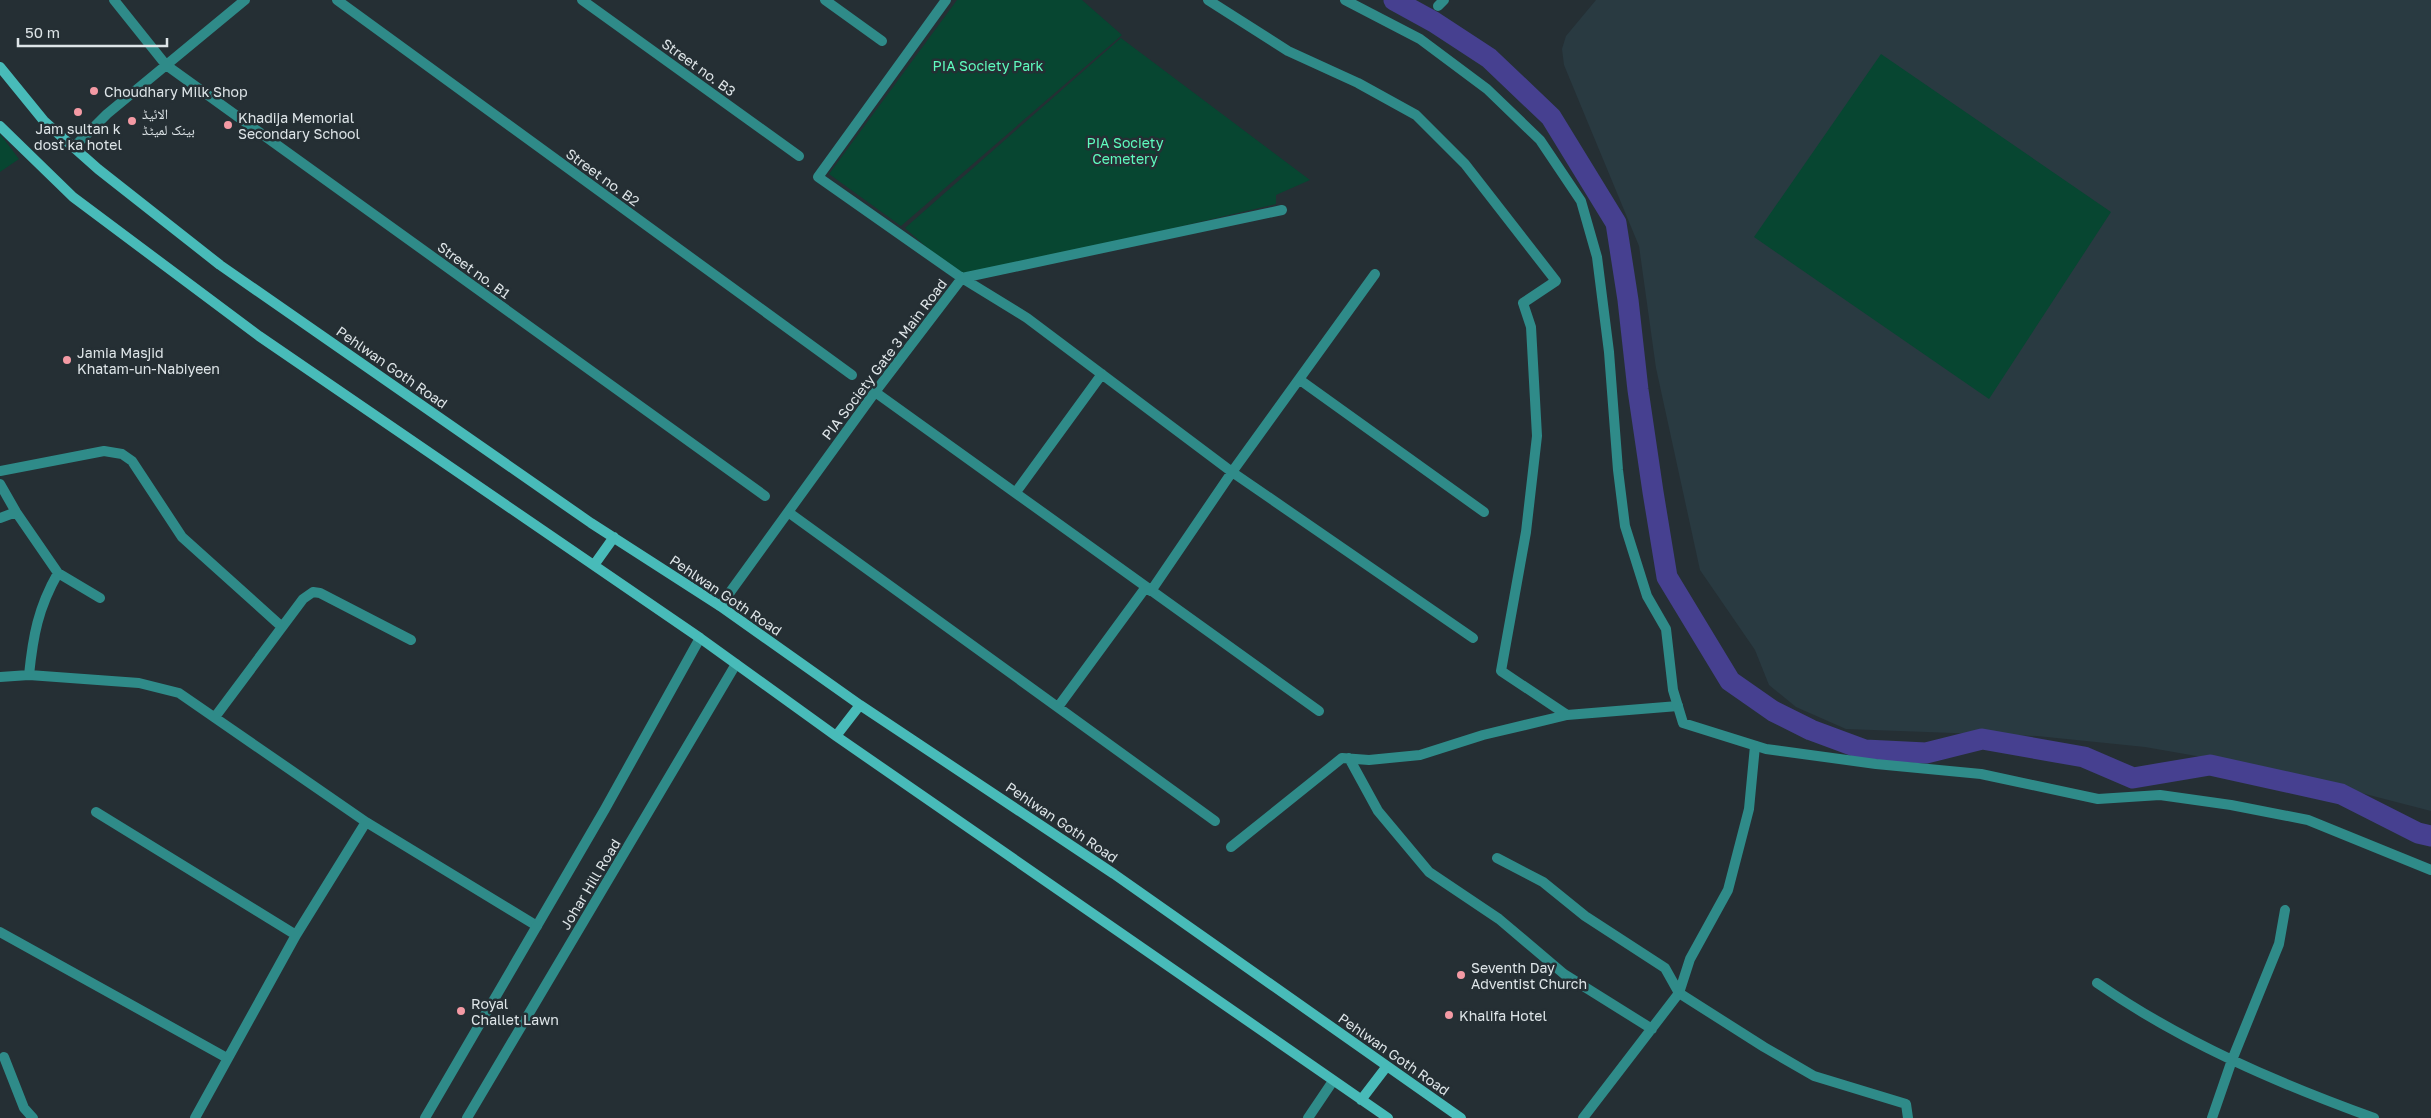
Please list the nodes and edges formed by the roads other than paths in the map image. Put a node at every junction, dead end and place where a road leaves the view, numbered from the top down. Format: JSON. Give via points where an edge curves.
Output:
{"nodes":[{"id":1,"x":114,"y":0,"type":"edge"},
{"id":2,"x":245,"y":0,"type":"edge"},
{"id":3,"x":337,"y":0,"type":"edge"},
{"id":4,"x":582,"y":0,"type":"edge"},
{"id":5,"x":825,"y":0,"type":"edge"},
{"id":6,"x":946,"y":0,"type":"edge"},
{"id":7,"x":1208,"y":0,"type":"edge"},
{"id":8,"x":1345,"y":0,"type":"edge"},
{"id":9,"x":882,"y":41,"type":"dead end"},
{"id":10,"x":166,"y":65,"type":"junction"},
{"id":11,"x":0,"y":67,"type":"edge"},
{"id":12,"x":0,"y":126,"type":"edge"},
{"id":13,"x":74,"y":148,"type":"junction"},
{"id":14,"x":799,"y":156,"type":"dead end"},
{"id":15,"x":1282,"y":210,"type":"dead end"},
{"id":16,"x":1375,"y":274,"type":"dead end"},
{"id":17,"x":962,"y":278,"type":"junction"},
{"id":18,"x":1102,"y":374,"type":"junction"},
{"id":19,"x":852,"y":375,"type":"dead end"},
{"id":20,"x":1300,"y":380,"type":"junction"},
{"id":21,"x":875,"y":392,"type":"junction"},
{"id":22,"x":0,"y":471,"type":"edge"},
{"id":23,"x":1232,"y":472,"type":"junction"},
{"id":24,"x":0,"y":484,"type":"edge"},
{"id":25,"x":1016,"y":492,"type":"junction"},
{"id":26,"x":765,"y":496,"type":"dead end"},
{"id":27,"x":16,"y":512,"type":"junction"},
{"id":28,"x":788,"y":512,"type":"junction"},
{"id":29,"x":1484,"y":512,"type":"dead end"},
{"id":30,"x":0,"y":518,"type":"edge"},
{"id":31,"x":614,"y":537,"type":"junction"},
{"id":32,"x":594,"y":566,"type":"junction"},
{"id":33,"x":58,"y":573,"type":"junction"},
{"id":34,"x":1149,"y":589,"type":"junction"},
{"id":35,"x":100,"y":598,"type":"dead end"},
{"id":36,"x":720,"y":606,"type":"junction"},
{"id":37,"x":282,"y":627,"type":"junction"},
{"id":38,"x":700,"y":638,"type":"junction"},
{"id":39,"x":1473,"y":638,"type":"dead end"},
{"id":40,"x":411,"y":640,"type":"dead end"},
{"id":41,"x":736,"y":664,"type":"junction"},
{"id":42,"x":29,"y":675,"type":"junction"},
{"id":43,"x":0,"y":677,"type":"edge"},
{"id":44,"x":860,"y":705,"type":"junction"},
{"id":45,"x":1678,"y":706,"type":"junction"},
{"id":46,"x":1058,"y":707,"type":"junction"},
{"id":47,"x":1319,"y":711,"type":"dead end"},
{"id":48,"x":1567,"y":715,"type":"junction"},
{"id":49,"x":215,"y":717,"type":"junction"},
{"id":50,"x":836,"y":736,"type":"junction"},
{"id":51,"x":1755,"y":746,"type":"junction"},
{"id":52,"x":1349,"y":758,"type":"junction"},
{"id":53,"x":96,"y":812,"type":"dead end"},
{"id":54,"x":1215,"y":821,"type":"dead end"},
{"id":55,"x":366,"y":822,"type":"junction"},
{"id":56,"x":1230,"y":847,"type":"dead end"},
{"id":57,"x":1497,"y":858,"type":"dead end"},
{"id":58,"x":2431,"y":870,"type":"edge"},
{"id":59,"x":2285,"y":910,"type":"dead end"},
{"id":60,"x":537,"y":926,"type":"junction"},
{"id":61,"x":0,"y":932,"type":"edge"},
{"id":62,"x":296,"y":935,"type":"junction"},
{"id":63,"x":2097,"y":983,"type":"dead end"},
{"id":64,"x":1678,"y":993,"type":"junction"},
{"id":65,"x":1652,"y":1030,"type":"junction"},
{"id":66,"x":4,"y":1057,"type":"dead end"},
{"id":67,"x":227,"y":1058,"type":"junction"},
{"id":68,"x":2232,"y":1060,"type":"junction"},
{"id":69,"x":1387,"y":1066,"type":"junction"},
{"id":70,"x":1333,"y":1081,"type":"junction"},
{"id":71,"x":1361,"y":1100,"type":"junction"},
{"id":72,"x":33,"y":1118,"type":"edge"},
{"id":73,"x":195,"y":1118,"type":"edge"},
{"id":74,"x":425,"y":1118,"type":"edge"},
{"id":75,"x":467,"y":1118,"type":"edge"},
{"id":76,"x":1308,"y":1118,"type":"edge"},
{"id":77,"x":1388,"y":1118,"type":"edge"},
{"id":78,"x":1461,"y":1118,"type":"edge"},
{"id":79,"x":1583,"y":1118,"type":"edge"},
{"id":80,"x":1908,"y":1118,"type":"edge"},
{"id":81,"x":2212,"y":1118,"type":"edge"},
{"id":82,"x":2374,"y":1118,"type":"edge"}],
"edges":[{"from":1,"to":10,"type":"street","name":"Street no. B1"},
{"from":2,"to":10,"type":"street"},
{"from":3,"to":19,"type":"street","name":"Street no. B2"},
{"from":4,"to":14,"type":"street","name":"Street no. B3"},
{"from":5,"to":9,"type":"street"},
{"from":6,"to":17,"type":"street","name":"PIA Society Gate 3 Main Road","via":[[818,177]]},
{"from":7,"to":48,"type":"street","via":[[1288,51],[1358,83],[1416,115],[1465,164],[1556,281],[1523,303],[1532,327],[1537,436],[1526,532],[1501,672]]},
{"from":8,"to":45,"type":"street","via":[[1420,40],[1487,89],[1540,140],[1581,201],[1597,257],[1625,526],[1647,596],[1666,629]]},
{"from":10,"to":13,"type":"street","via":[[107,114]]},
{"from":10,"to":26,"type":"street","name":"Street no. B1"},
{"from":11,"to":13,"type":"main road","name":"Pehlwan Goth Road","via":[[44,121]]},
{"from":12,"to":32,"type":"main road","via":[[73,197],[259,336]]},
{"from":13,"to":31,"type":"main road","name":"Pehlwan Goth Road","via":[[220,265]]},
{"from":15,"to":17,"type":"street"},
{"from":16,"to":20,"type":"street"},
{"from":17,"to":18,"type":"street","via":[[1027,318]]},
{"from":17,"to":21,"type":"street","name":"PIA Society Gate 3 Main Road"},
{"from":18,"to":23,"type":"street"},
{"from":18,"to":25,"type":"street"},
{"from":20,"to":23,"type":"street"},
{"from":20,"to":29,"type":"street"},
{"from":21,"to":25,"type":"street"},
{"from":21,"to":28,"type":"street","name":"PIA Society Gate 3 Main Road"},
{"from":22,"to":37,"type":"street","via":[[104,451],[122,454],[132,461],[182,537]]},
{"from":23,"to":34,"type":"street"},
{"from":23,"to":39,"type":"street"},
{"from":24,"to":27,"type":"street"},
{"from":25,"to":34,"type":"street"},
{"from":27,"to":30,"type":"street"},
{"from":27,"to":33,"type":"street"},
{"from":28,"to":36,"type":"street","name":"PIA Society Gate 3 Main Road"},
{"from":28,"to":46,"type":"street"},
{"from":31,"to":32,"type":"main road"},
{"from":31,"to":36,"type":"main road","name":"Pehlwan Goth Road"},
{"from":32,"to":38,"type":"main road"},
{"from":33,"to":35,"type":"street"},
{"from":33,"to":42,"type":"street","via":[[36,620]]},
{"from":34,"to":46,"type":"street"},
{"from":34,"to":47,"type":"street"},
{"from":36,"to":44,"type":"main road","name":"Pehlwan Goth Road"},
{"from":37,"to":40,"type":"street","via":[[302,599],[313,592]]},
{"from":37,"to":49,"type":"street"},
{"from":38,"to":41,"type":"main road"},
{"from":38,"to":60,"type":"street"},
{"from":41,"to":50,"type":"main road"},
{"from":41,"to":75,"type":"street","name":"Johar Hill Road"},
{"from":42,"to":43,"type":"street"},
{"from":42,"to":49,"type":"street","via":[[159,687],[179,693]]},
{"from":44,"to":50,"type":"main road"},
{"from":44,"to":69,"type":"main road","name":"Pehlwan Goth Road","via":[[1114,874]]},
{"from":45,"to":48,"type":"street"},
{"from":45,"to":51,"type":"street","via":[[1683,723]]},
{"from":46,"to":54,"type":"street"},
{"from":48,"to":52,"type":"street","via":[[1420,755],[1369,760]]},
{"from":49,"to":55,"type":"street"},
{"from":50,"to":70,"type":"main road"},
{"from":51,"to":58,"type":"street","via":[[1876,764],[1981,774],[2098,798],[2160,795],[2231,805],[2308,820]]},
{"from":51,"to":64,"type":"street","via":[[1749,808],[1728,890],[1690,960]]},
{"from":52,"to":56,"type":"street","via":[[1342,758]]},
{"from":52,"to":65,"type":"street","via":[[1378,811],[1429,872],[1499,919],[1564,974]]},
{"from":53,"to":62,"type":"street"},
{"from":55,"to":60,"type":"street"},
{"from":55,"to":62,"type":"street"},
{"from":57,"to":64,"type":"street","via":[[1543,882],[1585,916],[1665,968]]},
{"from":59,"to":68,"type":"street","via":[[2278,944]]},
{"from":60,"to":74,"type":"street"},
{"from":61,"to":67,"type":"street"},
{"from":62,"to":67,"type":"street"},
{"from":63,"to":68,"type":"street","via":[[2170,1030]]},
{"from":64,"to":65,"type":"street"},
{"from":64,"to":80,"type":"street","via":[[1814,1076],[1906,1104]]},
{"from":65,"to":79,"type":"street"},
{"from":66,"to":72,"type":"street","via":[[24,1108]]},
{"from":67,"to":73,"type":"street"},
{"from":68,"to":81,"type":"street"},
{"from":68,"to":82,"type":"street","via":[[2311,1095]]},
{"from":69,"to":71,"type":"main road"},
{"from":69,"to":78,"type":"main road","name":"Pehlwan Goth Road"},
{"from":70,"to":71,"type":"main road"},
{"from":70,"to":76,"type":"street"},
{"from":71,"to":77,"type":"main road"}]}
